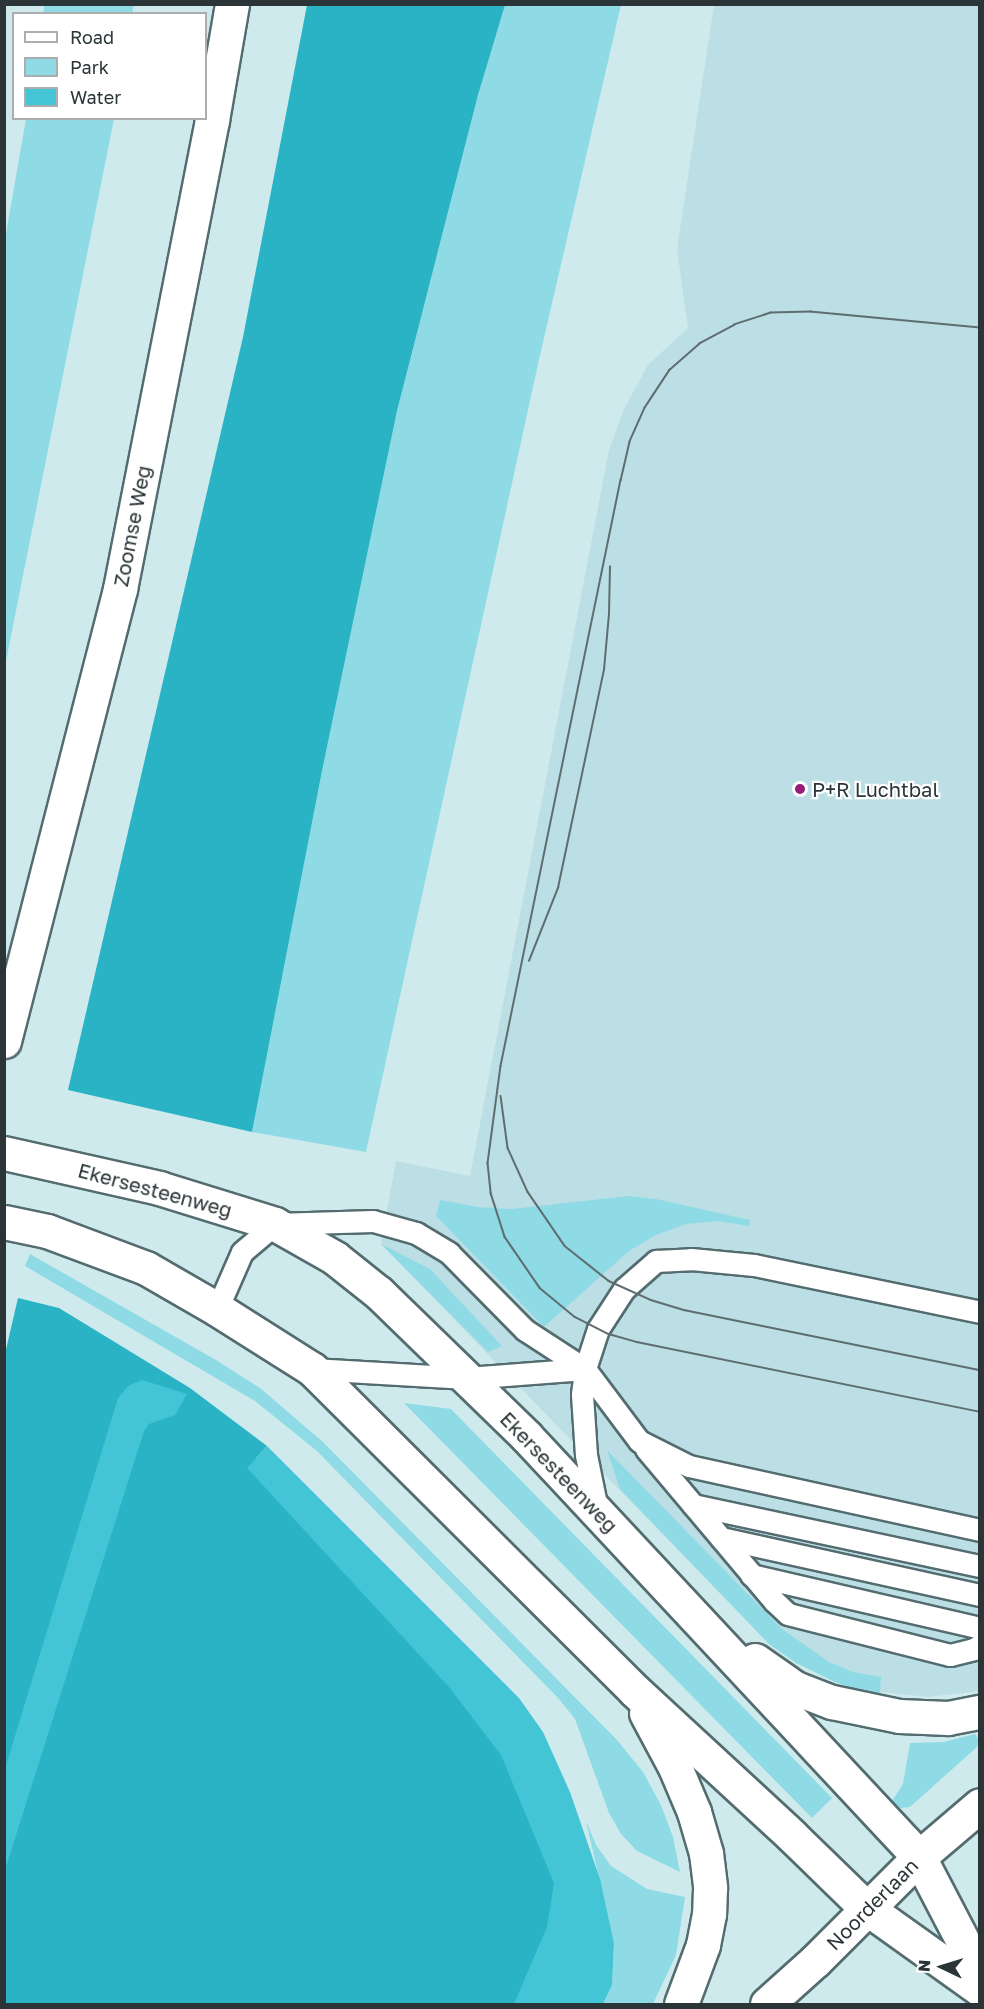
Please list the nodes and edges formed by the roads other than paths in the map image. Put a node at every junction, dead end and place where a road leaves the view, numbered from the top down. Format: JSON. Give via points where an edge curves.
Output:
{"nodes":[{"id":1,"x":232,"y":4,"type":"edge"},
{"id":2,"x":4,"y":1041,"type":"edge"},
{"id":3,"x":4,"y":1153,"type":"edge"},
{"id":4,"x":4,"y":1222,"type":"edge"},
{"id":5,"x":275,"y":1224,"type":"junction"},
{"id":6,"x":217,"y":1309,"type":"junction"},
{"id":7,"x":980,"y":1312,"type":"edge"},
{"id":8,"x":312,"y":1369,"type":"junction"},
{"id":9,"x":585,"y":1369,"type":"junction"},
{"id":10,"x":467,"y":1378,"type":"junction"},
{"id":11,"x":639,"y":1441,"type":"junction"},
{"id":12,"x":693,"y":1505,"type":"junction"},
{"id":13,"x":597,"y":1512,"type":"junction"},
{"id":14,"x":980,"y":1530,"type":"edge"},
{"id":15,"x":721,"y":1538,"type":"junction"},
{"id":16,"x":980,"y":1566,"type":"edge"},
{"id":17,"x":751,"y":1575,"type":"junction"},
{"id":18,"x":980,"y":1595,"type":"edge"},
{"id":19,"x":980,"y":1628,"type":"edge"},
{"id":20,"x":709,"y":1629,"type":"junction"},
{"id":21,"x":980,"y":1645,"type":"edge"},
{"id":22,"x":634,"y":1690,"type":"junction"},
{"id":23,"x":980,"y":1712,"type":"edge"},
{"id":24,"x":980,"y":1805,"type":"edge"},
{"id":25,"x":919,"y":1857,"type":"junction"},
{"id":26,"x":865,"y":1907,"type":"junction"},
{"id":27,"x":980,"y":1974,"type":"edge"},
{"id":28,"x":980,"y":1989,"type":"edge"},
{"id":29,"x":681,"y":2004,"type":"edge"},
{"id":30,"x":767,"y":2004,"type":"edge"}],
"edges":[{"from":1,"to":2,"type":"main road","name":"Zoomse Weg","via":[[120,589]]},
{"from":3,"to":5,"type":"main road","name":"Ekersesteenweg","via":[[159,1188]]},
{"from":4,"to":6,"type":"main road","via":[[47,1231],[146,1268]]},
{"from":5,"to":6,"type":"lane","via":[[242,1252]]},
{"from":5,"to":9,"type":"lane","via":[[373,1221],[416,1233],[449,1253],[525,1330]]},
{"from":5,"to":10,"type":"main road","name":"Ekersesteenweg","via":[[335,1258],[370,1286]]},
{"from":6,"to":8,"type":"main road"},
{"from":7,"to":9,"type":"lane","via":[[754,1266],[691,1258],[656,1261],[624,1289],[598,1329]]},
{"from":8,"to":10,"type":"lane"},
{"from":8,"to":22,"type":"main road"},
{"from":9,"to":10,"type":"lane"},
{"from":9,"to":11,"type":"lane"},
{"from":9,"to":13,"type":"lane","via":[[582,1394],[586,1455]]},
{"from":10,"to":13,"type":"main road","name":"Ekersesteenweg"},
{"from":11,"to":12,"type":"lane"},
{"from":11,"to":14,"type":"lane","via":[[689,1466]]},
{"from":12,"to":15,"type":"lane"},
{"from":12,"to":16,"type":"lane"},
{"from":13,"to":20,"type":"main road","name":"Ekersesteenweg"},
{"from":15,"to":17,"type":"lane"},
{"from":15,"to":18,"type":"lane"},
{"from":17,"to":19,"type":"lane"},
{"from":17,"to":21,"type":"lane","via":[[788,1614],[950,1655]]},
{"from":20,"to":23,"type":"main road","via":[[795,1688],[832,1702],[899,1716],[948,1718]]},
{"from":20,"to":25,"type":"main road","name":"Ekersesteenweg"},
{"from":22,"to":26,"type":"main road"},
{"from":22,"to":29,"type":"main road","via":[[675,1767],[706,1853],[709,1914],[703,1945]]},
{"from":24,"to":25,"type":"main road","name":"Noorderlaan"},
{"from":25,"to":26,"type":"main road","name":"Noorderlaan"},
{"from":25,"to":27,"type":"main road","name":"Ekersesteenweg"},
{"from":26,"to":28,"type":"main road"},
{"from":26,"to":30,"type":"main road","name":"Noorderlaan"}]}
